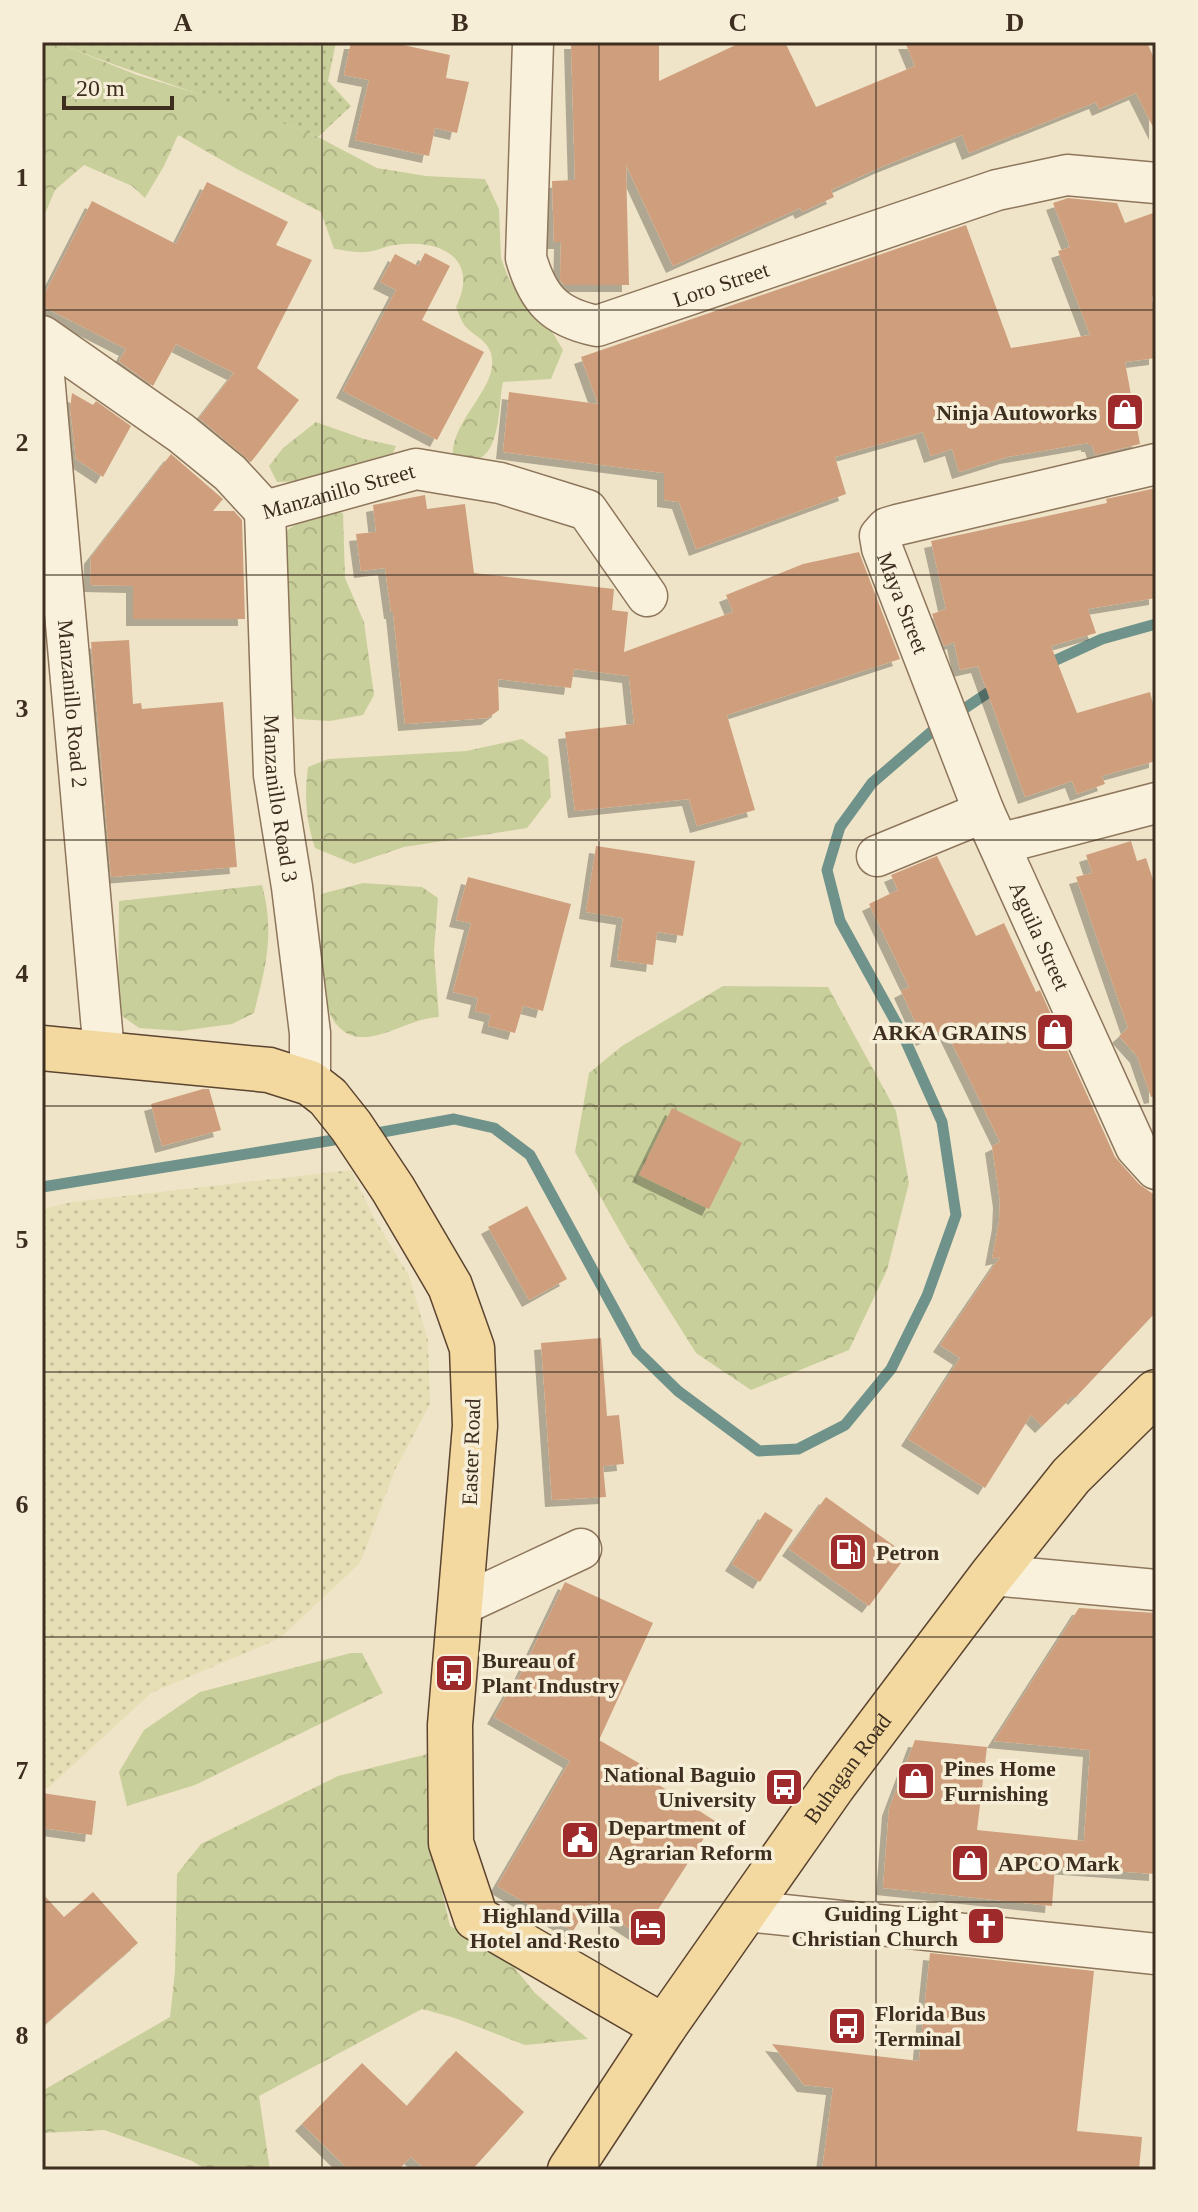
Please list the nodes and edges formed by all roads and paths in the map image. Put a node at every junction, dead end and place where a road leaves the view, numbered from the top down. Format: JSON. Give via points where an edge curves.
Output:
{"nodes":[{"id":1,"x":533,"y":42,"type":"edge"},
{"id":2,"x":1156,"y":183,"type":"edge"},
{"id":3,"x":42,"y":336,"type":"edge"},
{"id":4,"x":42,"y":353,"type":"edge"},
{"id":5,"x":1155,"y":461,"type":"edge"},
{"id":6,"x":265,"y":511,"type":"junction"},
{"id":7,"x":647,"y":596,"type":"dead end"},
{"id":8,"x":1156,"y":803,"type":"edge"},
{"id":9,"x":992,"y":828,"type":"junction"},
{"id":10,"x":877,"y":856,"type":"dead end"},
{"id":11,"x":42,"y":1048,"type":"edge"},
{"id":12,"x":104,"y":1053,"type":"junction"},
{"id":13,"x":310,"y":1083,"type":"junction"},
{"id":14,"x":1156,"y":1169,"type":"edge"},
{"id":15,"x":1156,"y":1392,"type":"edge"},
{"id":16,"x":581,"y":1549,"type":"dead end"},
{"id":17,"x":992,"y":1575,"type":"junction"},
{"id":18,"x":1156,"y":1590,"type":"edge"},
{"id":19,"x":459,"y":1606,"type":"junction"},
{"id":20,"x":746,"y":1911,"type":"junction"},
{"id":21,"x":1156,"y":1954,"type":"edge"},
{"id":22,"x":664,"y":2027,"type":"junction"},
{"id":23,"x":570,"y":2170,"type":"edge"}],
"edges":[{"from":1,"to":2,"type":"street","name":"Loro Street","via":[[526,258],[534,287],[574,321],[597,326],[997,190],[1067,175]]},
{"from":3,"to":6,"type":"street","name":"Manzanillo Street","via":[[181,433],[230,473]]},
{"from":4,"to":12,"type":"street","name":"Manzanillo Road 2"},
{"from":5,"to":9,"type":"street","name":"Maya Street","via":[[887,528],[880,536]]},
{"from":6,"to":7,"type":"street","name":"Manzanillo Street","via":[[416,469],[500,483],[587,510]]},
{"from":6,"to":13,"type":"street","name":"Manzanillo Road 3","via":[[274,775],[310,1033]]},
{"from":8,"to":9,"type":"street"},
{"from":9,"to":10,"type":"street"},
{"from":9,"to":14,"type":"street","name":"Aguila Street","via":[[1136,1147]]},
{"from":11,"to":12,"type":"main road","name":"Easter Road"},
{"from":12,"to":13,"type":"main road","name":"Easter Road","via":[[269,1070]]},
{"from":13,"to":19,"type":"main road","name":"Easter Road","via":[[351,1126],[393,1189],[450,1286],[472,1348],[475,1426]]},
{"from":15,"to":17,"type":"main road","name":"Buhagan Road","via":[[1071,1476]]},
{"from":16,"to":19,"type":"street"},
{"from":17,"to":18,"type":"street"},
{"from":17,"to":20,"type":"main road","name":"Buhagan Road"},
{"from":19,"to":22,"type":"main road","name":"Easter Road","via":[[449,1752],[451,1843],[476,1918]]},
{"from":20,"to":21,"type":"street"},
{"from":20,"to":22,"type":"main road","name":"Buhagan Road"},
{"from":22,"to":23,"type":"main road","name":"Buhagan Road"}]}
